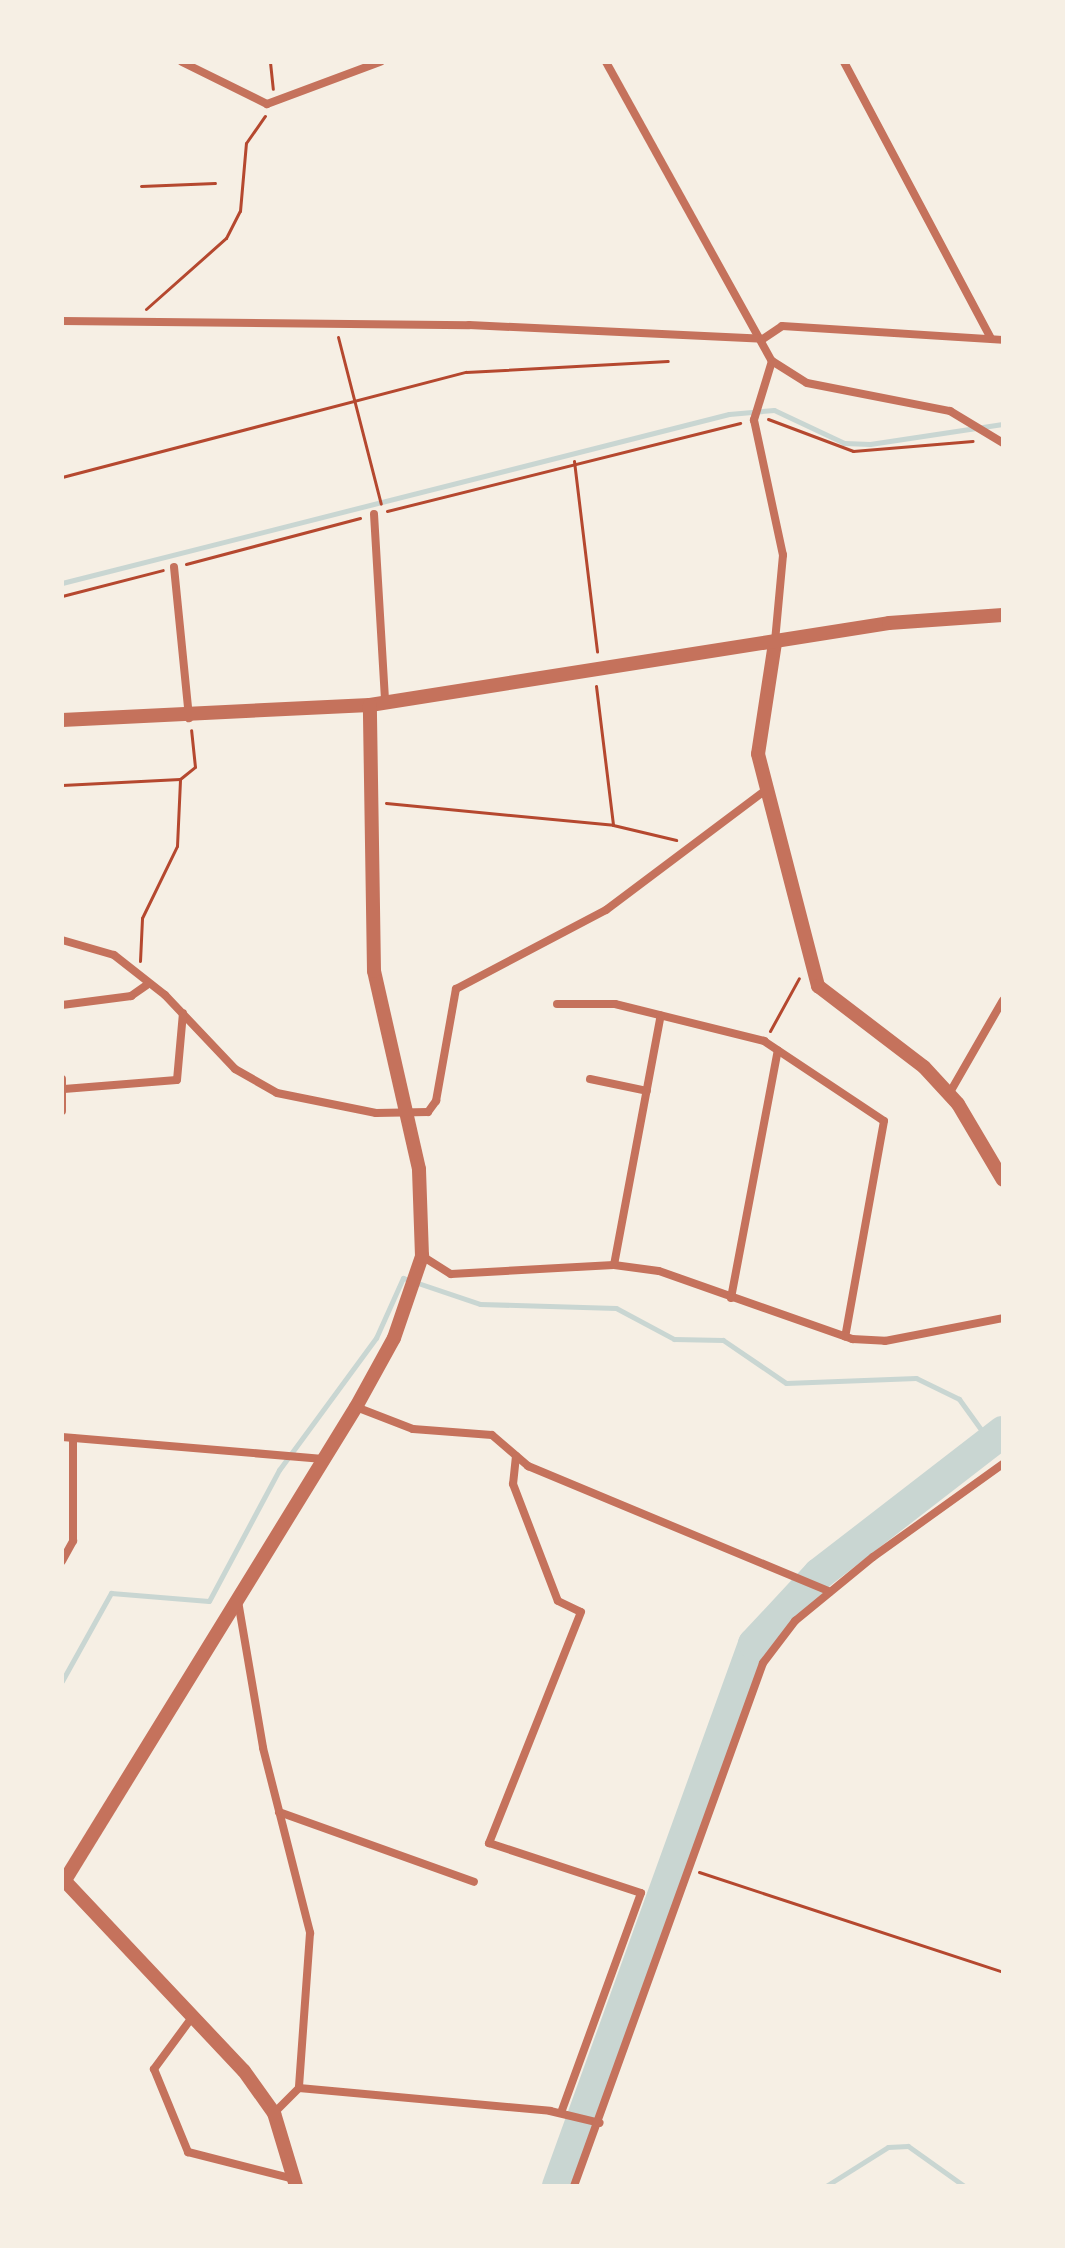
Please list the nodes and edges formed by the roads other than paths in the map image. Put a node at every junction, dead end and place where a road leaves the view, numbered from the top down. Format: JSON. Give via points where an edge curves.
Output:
{"nodes":[{"id":1,"x":182,"y":62,"type":"edge"},
{"id":2,"x":380,"y":62,"type":"edge"},
{"id":3,"x":606,"y":62,"type":"edge"},
{"id":4,"x":844,"y":62,"type":"edge"},
{"id":5,"x":62,"y":321,"type":"edge"},
{"id":6,"x":991,"y":338,"type":"junction"},
{"id":7,"x":763,"y":339,"type":"junction"},
{"id":8,"x":1003,"y":340,"type":"edge"},
{"id":9,"x":772,"y":361,"type":"junction"},
{"id":10,"x":1003,"y":443,"type":"edge"},
{"id":11,"x":378,"y":513,"type":"road end"},
{"id":12,"x":174,"y":567,"type":"road end"},
{"id":13,"x":1003,"y":615,"type":"edge"},
{"id":14,"x":775,"y":643,"type":"junction"},
{"id":15,"x":385,"y":697,"type":"junction"},
{"id":16,"x":370,"y":705,"type":"junction"},
{"id":17,"x":190,"y":718,"type":"junction"},
{"id":18,"x":62,"y":720,"type":"edge"},
{"id":19,"x":766,"y":790,"type":"junction"},
{"id":20,"x":62,"y":940,"type":"edge"},
{"id":21,"x":147,"y":985,"type":"junction"},
{"id":22,"x":1003,"y":1000,"type":"edge"},
{"id":23,"x":557,"y":1004,"type":"dead end"},
{"id":24,"x":62,"y":1005,"type":"edge"},
{"id":25,"x":183,"y":1013,"type":"junction"},
{"id":26,"x":661,"y":1015,"type":"junction"},
{"id":27,"x":778,"y":1050,"type":"junction"},
{"id":28,"x":590,"y":1079,"type":"dead end"},
{"id":29,"x":63,"y":1084,"type":"edge"},
{"id":30,"x":647,"y":1091,"type":"junction"},
{"id":31,"x":949,"y":1094,"type":"junction"},
{"id":32,"x":62,"y":1111,"type":"edge"},
{"id":33,"x":407,"y":1116,"type":"junction"},
{"id":34,"x":1003,"y":1180,"type":"edge"},
{"id":35,"x":422,"y":1256,"type":"junction"},
{"id":36,"x":614,"y":1265,"type":"junction"},
{"id":37,"x":731,"y":1298,"type":"junction"},
{"id":38,"x":1003,"y":1318,"type":"edge"},
{"id":39,"x":845,"y":1337,"type":"junction"},
{"id":40,"x":356,"y":1407,"type":"junction"},
{"id":41,"x":62,"y":1437,"type":"edge"},
{"id":42,"x":73,"y":1438,"type":"junction"},
{"id":43,"x":516,"y":1456,"type":"junction"},
{"id":44,"x":323,"y":1459,"type":"junction"},
{"id":45,"x":1003,"y":1464,"type":"edge"},
{"id":46,"x":62,"y":1561,"type":"edge"},
{"id":47,"x":830,"y":1592,"type":"junction"},
{"id":48,"x":238,"y":1601,"type":"junction"},
{"id":49,"x":279,"y":1812,"type":"junction"},
{"id":50,"x":63,"y":1879,"type":"edge"},
{"id":51,"x":474,"y":1882,"type":"dead end"},
{"id":52,"x":193,"y":2015,"type":"junction"},
{"id":53,"x":299,"y":2088,"type":"junction"},
{"id":54,"x":274,"y":2113,"type":"junction"},
{"id":55,"x":561,"y":2113,"type":"junction"},
{"id":56,"x":600,"y":2123,"type":"junction"},
{"id":57,"x":295,"y":2182,"type":"edge"},
{"id":58,"x":574,"y":2186,"type":"edge"}],
"edges":[{"from":1,"to":2,"type":"street","via":[[267,104]]},
{"from":3,"to":7,"type":"street"},
{"from":4,"to":6,"type":"street"},
{"from":5,"to":7,"type":"street","via":[[333,322]]},
{"from":6,"to":7,"type":"street","via":[[782,326]]},
{"from":6,"to":8,"type":"street"},
{"from":7,"to":9,"type":"street"},
{"from":9,"to":10,"type":"street","via":[[807,383],[950,411]]},
{"from":9,"to":14,"type":"street","via":[[754,418],[783,555]]},
{"from":11,"to":15,"type":"street"},
{"from":12,"to":17,"type":"street"},
{"from":13,"to":14,"type":"street","via":[[889,623]]},
{"from":14,"to":15,"type":"street"},
{"from":14,"to":19,"type":"street","via":[[760,717]]},
{"from":15,"to":16,"type":"street"},
{"from":16,"to":17,"type":"street"},
{"from":16,"to":33,"type":"street","via":[[374,971]]},
{"from":17,"to":18,"type":"street"},
{"from":19,"to":31,"type":"street","via":[[812,968],[835,1006],[906,1048]]},
{"from":19,"to":33,"type":"street","via":[[606,910],[456,989],[434,1108]]},
{"from":20,"to":21,"type":"street","via":[[114,955]]},
{"from":21,"to":24,"type":"street","via":[[131,996]]},
{"from":21,"to":25,"type":"street"},
{"from":22,"to":31,"type":"street"},
{"from":23,"to":26,"type":"street","via":[[615,1004]]},
{"from":25,"to":29,"type":"street","via":[[177,1080]]},
{"from":25,"to":33,"type":"street","via":[[235,1069],[277,1093]]},
{"from":26,"to":27,"type":"street","via":[[764,1041]]},
{"from":26,"to":30,"type":"street"},
{"from":27,"to":37,"type":"street"},
{"from":27,"to":39,"type":"street","via":[[884,1121]]},
{"from":28,"to":30,"type":"street"},
{"from":29,"to":32,"type":"street"},
{"from":30,"to":36,"type":"street"},
{"from":31,"to":34,"type":"street"},
{"from":33,"to":35,"type":"street","via":[[423,1207]]},
{"from":35,"to":36,"type":"street","via":[[451,1274]]},
{"from":35,"to":40,"type":"street","via":[[394,1338]]},
{"from":36,"to":37,"type":"street","via":[[659,1271]]},
{"from":37,"to":39,"type":"street"},
{"from":38,"to":39,"type":"street","via":[[885,1341]]},
{"from":40,"to":43,"type":"street","via":[[413,1429],[492,1435]]},
{"from":40,"to":44,"type":"street"},
{"from":41,"to":42,"type":"street"},
{"from":42,"to":44,"type":"street"},
{"from":42,"to":46,"type":"street","via":[[73,1541]]},
{"from":43,"to":47,"type":"street"},
{"from":43,"to":55,"type":"street","via":[[513,1484],[558,1601],[581,1612],[489,1843],[641,1893]]},
{"from":44,"to":48,"type":"street"},
{"from":45,"to":47,"type":"street"},
{"from":47,"to":56,"type":"street","via":[[795,1621],[763,1663]]},
{"from":48,"to":49,"type":"street"},
{"from":48,"to":50,"type":"street"},
{"from":49,"to":51,"type":"street"},
{"from":49,"to":53,"type":"street","via":[[310,1933]]},
{"from":50,"to":52,"type":"street"},
{"from":52,"to":54,"type":"street"},
{"from":52,"to":57,"type":"street","via":[[154,2069],[188,2152]]},
{"from":53,"to":54,"type":"street"},
{"from":53,"to":55,"type":"street"},
{"from":54,"to":57,"type":"street"},
{"from":55,"to":56,"type":"street"},
{"from":56,"to":58,"type":"street"}]}
